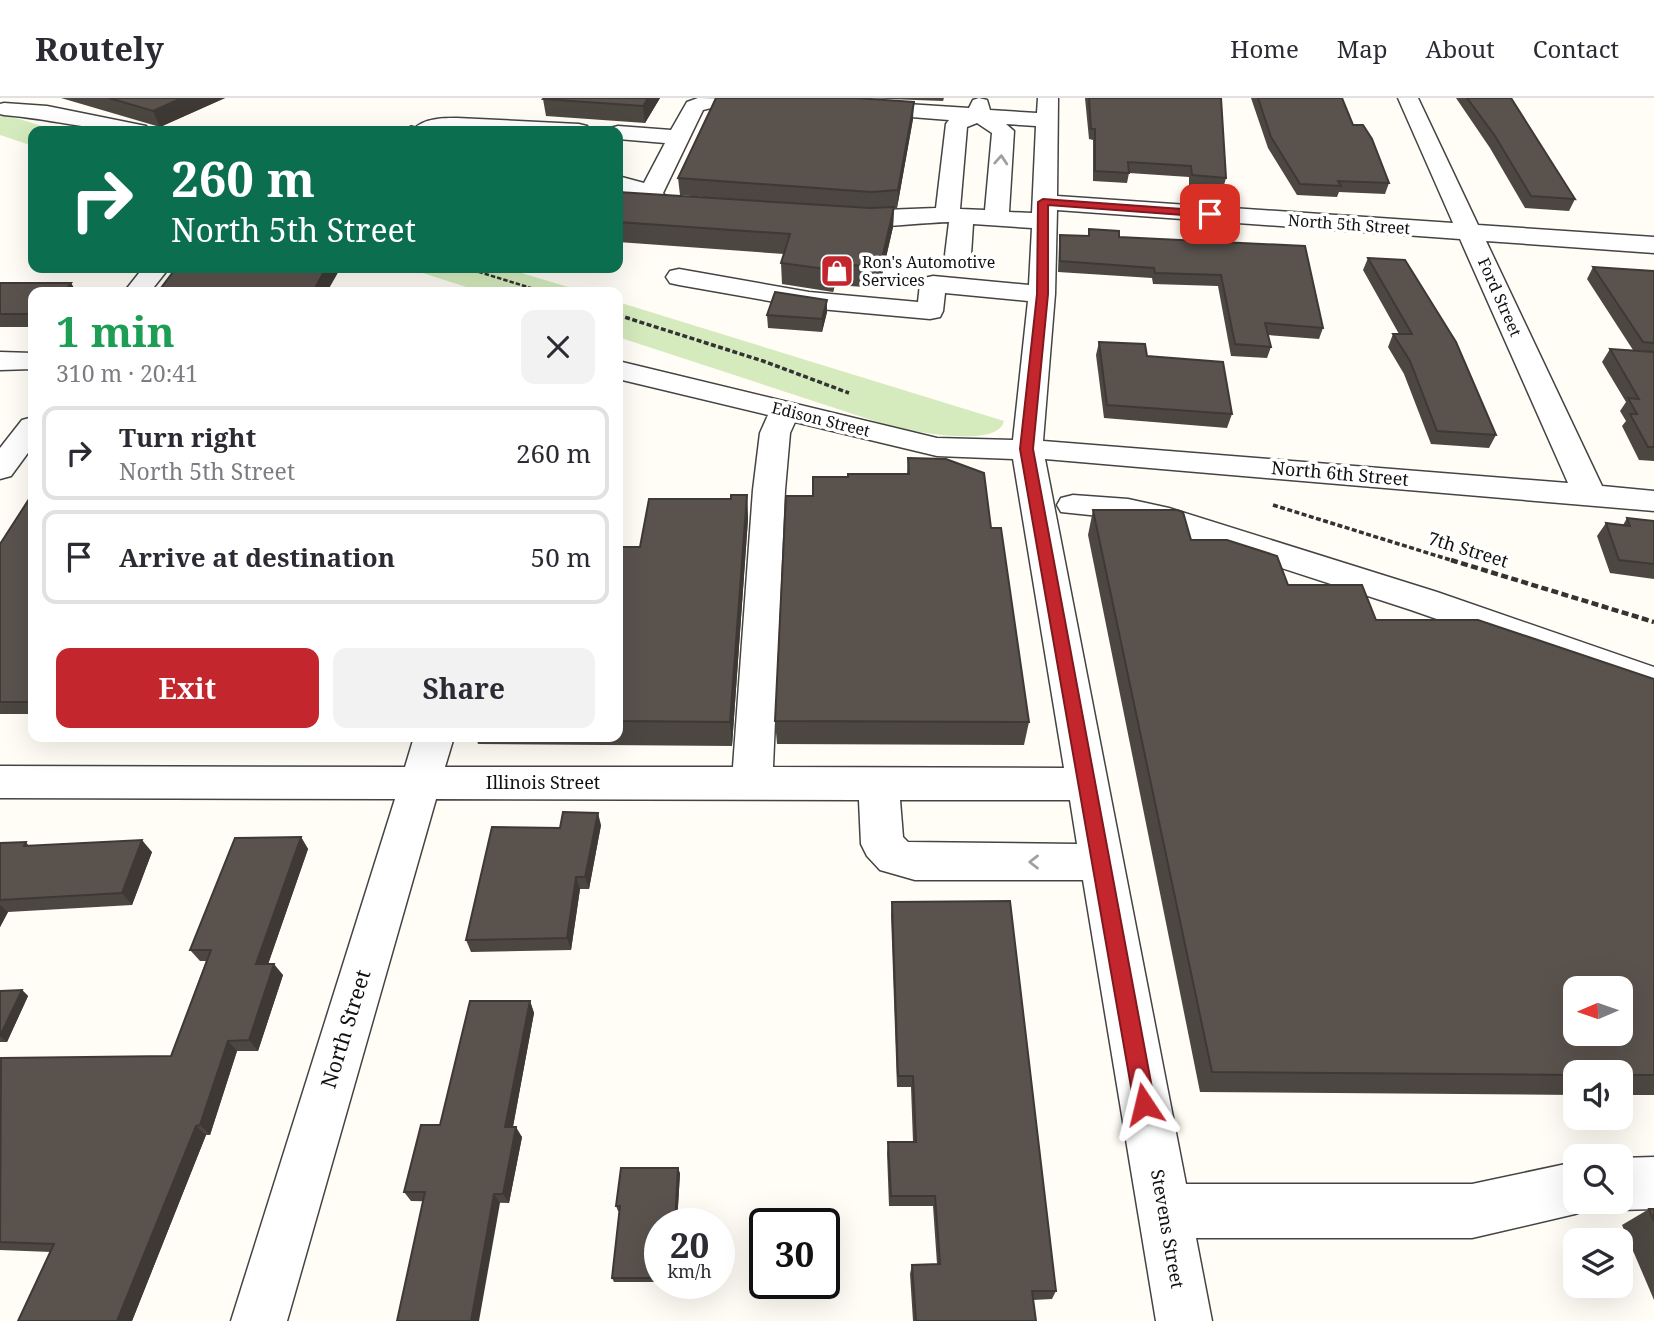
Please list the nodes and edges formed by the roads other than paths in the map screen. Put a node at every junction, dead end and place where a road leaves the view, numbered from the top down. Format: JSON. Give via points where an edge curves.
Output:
{"nodes":[{"id":1,"x":1408,"y":98,"type":"edge"},
{"id":2,"x":746,"y":99,"type":"edge"},
{"id":3,"x":773,"y":101,"type":"edge"},
{"id":4,"x":842,"y":106,"type":"edge"},
{"id":5,"x":1,"y":107,"type":"edge"},
{"id":6,"x":1047,"y":109,"type":"edge"},
{"id":7,"x":972,"y":112,"type":"edge"},
{"id":8,"x":114,"y":126,"type":"edge"},
{"id":9,"x":437,"y":126,"type":"edge"},
{"id":10,"x":492,"y":126,"type":"edge"},
{"id":11,"x":623,"y":133,"type":"edge"},
{"id":12,"x":678,"y":137,"type":"junction"},
{"id":13,"x":623,"y":185,"type":"edge"},
{"id":14,"x":651,"y":193,"type":"junction"},
{"id":15,"x":718,"y":209,"type":"edge"},
{"id":16,"x":1043,"y":211,"type":"junction"},
{"id":17,"x":815,"y":215,"type":"edge"},
{"id":18,"x":955,"y":215,"type":"junction"},
{"id":19,"x":996,"y":218,"type":"junction"},
{"id":20,"x":1471,"y":232,"type":"junction"},
{"id":21,"x":1654,"y":245,"type":"edge"},
{"id":22,"x":958,"y":255,"type":"dead end"},
{"id":23,"x":152,"y":273,"type":"edge"},
{"id":24,"x":679,"y":277,"type":"dead end"},
{"id":25,"x":141,"y":287,"type":"edge"},
{"id":26,"x":1042,"y":294,"type":"junction"},
{"id":27,"x":0,"y":361,"type":"edge"},
{"id":28,"x":28,"y":361,"type":"edge"},
{"id":29,"x":623,"y":371,"type":"edge"},
{"id":30,"x":785,"y":410,"type":"junction"},
{"id":31,"x":28,"y":433,"type":"edge"},
{"id":32,"x":1027,"y":449,"type":"junction"},
{"id":33,"x":0,"y":469,"type":"edge"},
{"id":34,"x":1590,"y":496,"type":"junction"},
{"id":35,"x":1654,"y":502,"type":"edge"},
{"id":36,"x":1073,"y":505,"type":"dead end"},
{"id":37,"x":1654,"y":681,"type":"edge"},
{"id":38,"x":432,"y":742,"type":"edge"},
{"id":39,"x":0,"y":782,"type":"edge"},
{"id":40,"x":420,"y":783,"type":"junction"},
{"id":41,"x":752,"y":784,"type":"junction"},
{"id":42,"x":879,"y":784,"type":"junction"},
{"id":43,"x":1087,"y":784,"type":"junction"},
{"id":44,"x":1102,"y":862,"type":"junction"},
{"id":45,"x":1633,"y":1184,"type":"edge"},
{"id":46,"x":1654,"y":1184,"type":"edge"},
{"id":47,"x":1563,"y":1191,"type":"edge"},
{"id":48,"x":1163,"y":1211,"type":"junction"},
{"id":49,"x":259,"y":1321,"type":"edge"},
{"id":50,"x":1184,"y":1321,"type":"edge"}],
"edges":[{"from":1,"to":20,"type":"street","name":"Ford Street"},
{"from":2,"to":3,"type":"street"},
{"from":2,"to":12,"type":"street","via":[[717,99],[694,106]]},
{"from":4,"to":7,"type":"street"},
{"from":5,"to":8,"type":"street"},
{"from":6,"to":7,"type":"street"},
{"from":6,"to":16,"type":"street","name":"Stevens Street"},
{"from":7,"to":18,"type":"street"},
{"from":19,"to":7,"type":"street","one_way":true,"via":[[1003,131]]},
{"from":9,"to":10,"type":"street"},
{"from":11,"to":12,"type":"street"},
{"from":12,"to":14,"type":"street"},
{"from":13,"to":14,"type":"street"},
{"from":14,"to":15,"type":"street","via":[[659,203]]},
{"from":16,"to":19,"type":"street","name":"North 5th Street"},
{"from":16,"to":20,"type":"street","name":"North 5th Street"},
{"from":16,"to":26,"type":"street","name":"Stevens Street"},
{"from":17,"to":18,"type":"street","name":"North 5th Street","via":[[870,219]]},
{"from":18,"to":19,"type":"street","name":"North 5th Street"},
{"from":18,"to":22,"type":"street"},
{"from":20,"to":21,"type":"street","name":"North 5th Street"},
{"from":20,"to":34,"type":"street","name":"Ford Street"},
{"from":23,"to":25,"type":"street"},
{"from":24,"to":26,"type":"street","via":[[809,300],[930,311],[933,284]]},
{"from":26,"to":32,"type":"street","name":"Stevens Street"},
{"from":27,"to":28,"type":"street"},
{"from":29,"to":30,"type":"street","name":"Edison Street"},
{"from":30,"to":32,"type":"street","name":"Edison Street","via":[[937,447]]},
{"from":30,"to":41,"type":"street","via":[[775,433],[769,490]]},
{"from":31,"to":33,"type":"street"},
{"from":32,"to":34,"type":"street","name":"North 6th Street"},
{"from":32,"to":43,"type":"street","name":"Stevens Street"},
{"from":34,"to":35,"type":"street","name":"North 6th Street"},
{"from":36,"to":37,"type":"street","via":[[1157,516]]},
{"from":38,"to":40,"type":"street","name":"North Street"},
{"from":39,"to":40,"type":"street","name":"Illinois Street"},
{"from":40,"to":41,"type":"street","name":"Illinois Street"},
{"from":40,"to":49,"type":"street","name":"North Street"},
{"from":41,"to":42,"type":"street","name":"Illinois Street"},
{"from":42,"to":43,"type":"street","name":"Illinois Street"},
{"from":44,"to":42,"type":"street","one_way":true,"via":[[915,862],[895,857],[882,844]]},
{"from":43,"to":44,"type":"street","name":"Stevens Street"},
{"from":44,"to":48,"type":"street","name":"Stevens Street"},
{"from":45,"to":46,"type":"street"},
{"from":47,"to":48,"type":"street","via":[[1472,1211]]},
{"from":48,"to":50,"type":"street","name":"Stevens Street"}]}
